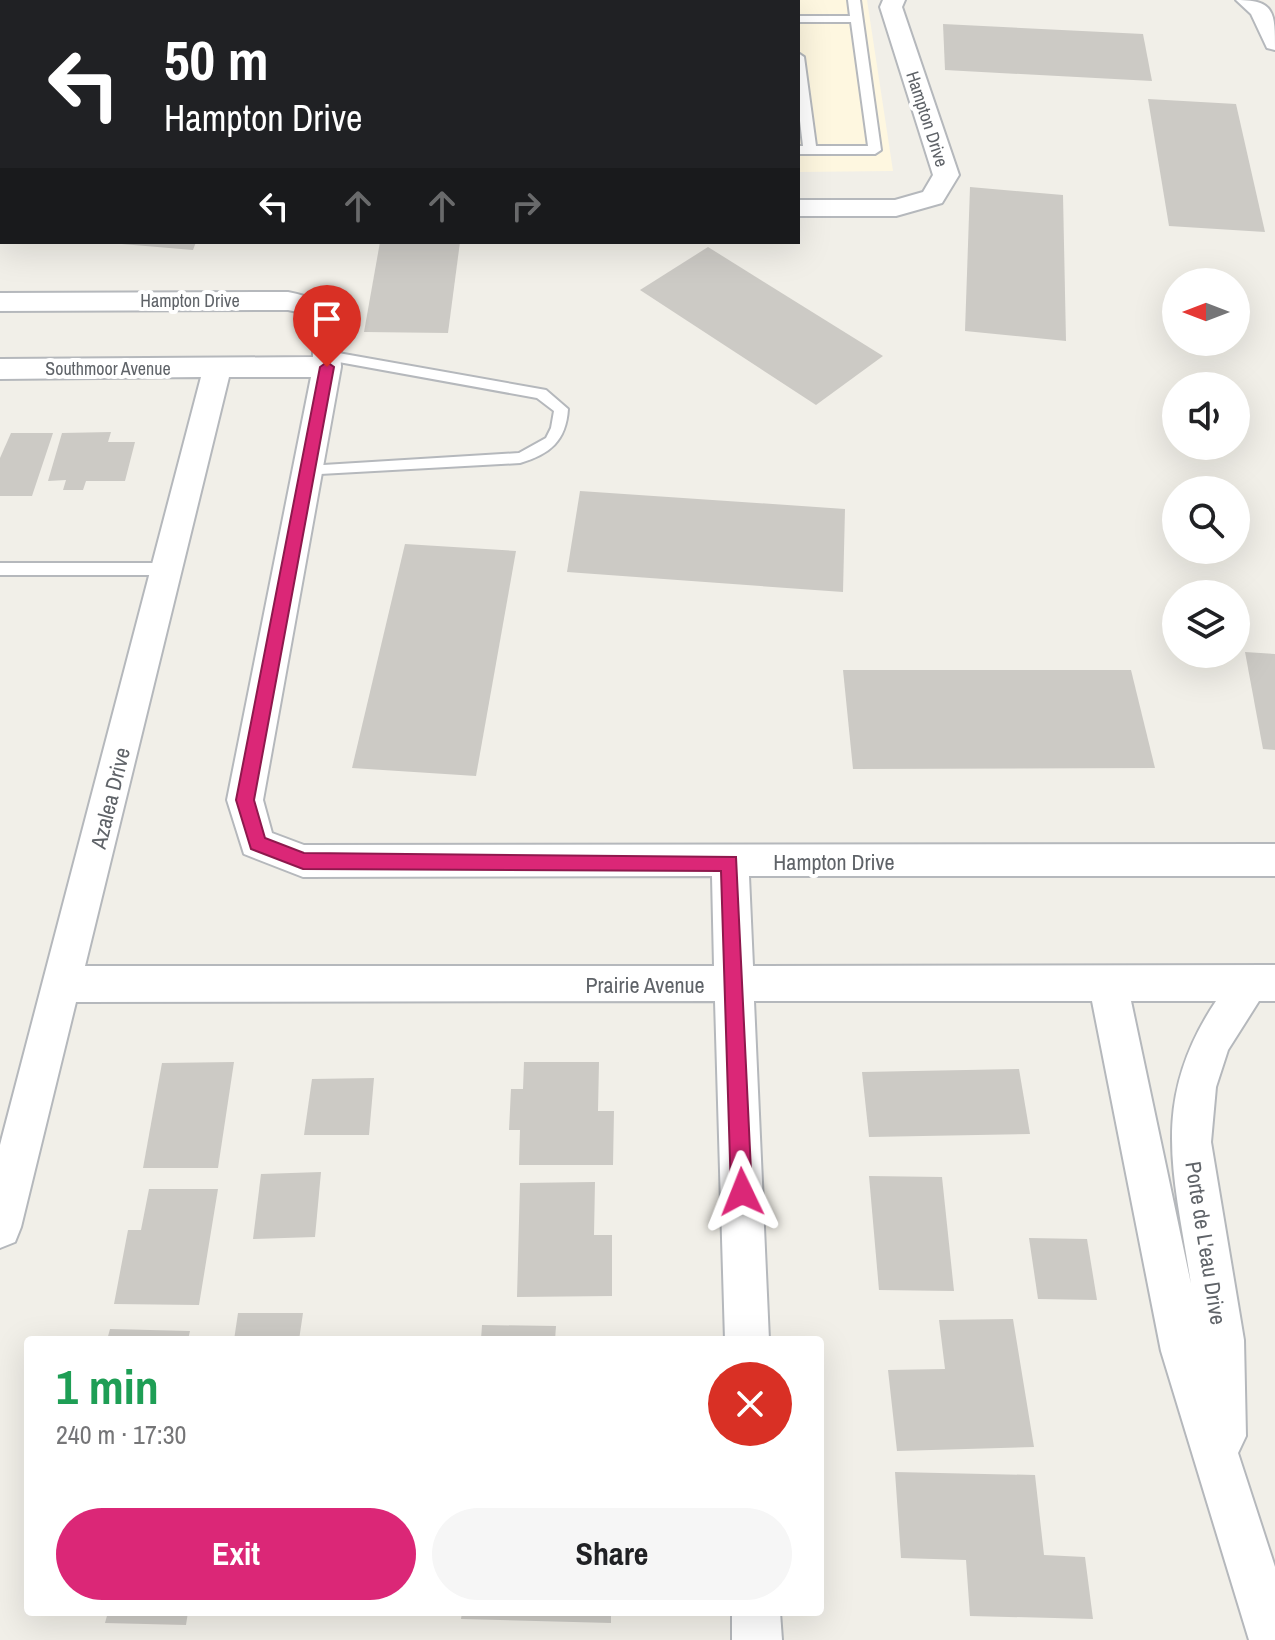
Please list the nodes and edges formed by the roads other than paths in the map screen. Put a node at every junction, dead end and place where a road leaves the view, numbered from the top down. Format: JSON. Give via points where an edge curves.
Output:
{"nodes":[{"id":1,"x":854,"y":0,"type":"edge"},
{"id":2,"x":894,"y":0,"type":"edge"},
{"id":3,"x":1247,"y":0,"type":"edge"},
{"id":4,"x":800,"y":19,"type":"edge"},
{"id":5,"x":857,"y":19,"type":"junction"},
{"id":6,"x":1275,"y":43,"type":"edge"},
{"id":7,"x":800,"y":88,"type":"edge"},
{"id":8,"x":804,"y":150,"type":"edge"},
{"id":9,"x":800,"y":208,"type":"edge"},
{"id":10,"x":0,"y":302,"type":"edge"},
{"id":11,"x":327,"y":362,"type":"junction"},
{"id":12,"x":0,"y":369,"type":"edge"},
{"id":13,"x":217,"y":369,"type":"junction"},
{"id":14,"x":307,"y":471,"type":"junction"},
{"id":15,"x":0,"y":569,"type":"edge"},
{"id":16,"x":167,"y":569,"type":"junction"},
{"id":17,"x":1275,"y":860,"type":"edge"},
{"id":18,"x":730,"y":863,"type":"junction"},
{"id":19,"x":1108,"y":983,"type":"junction"},
{"id":20,"x":1262,"y":983,"type":"edge"},
{"id":21,"x":63,"y":984,"type":"junction"},
{"id":22,"x":735,"y":985,"type":"junction"},
{"id":23,"x":10,"y":1145,"type":"edge"},
{"id":24,"x":0,"y":1227,"type":"edge"},
{"id":25,"x":747,"y":1336,"type":"edge"},
{"id":26,"x":1223,"y":1469,"type":"junction"},
{"id":27,"x":756,"y":1616,"type":"edge"},
{"id":28,"x":757,"y":1640,"type":"edge"},
{"id":29,"x":1274,"y":1640,"type":"edge"}],
"edges":[{"from":1,"to":5,"type":"lane"},
{"from":2,"to":9,"type":"street","name":"Hampton Drive","via":[[891,7],[946,175],[933,197],[896,208]]},
{"from":3,"to":6,"type":"street","via":[[1261,11]]},
{"from":4,"to":5,"type":"lane"},
{"from":5,"to":8,"type":"lane","via":[[875,150]]},
{"from":7,"to":8,"type":"lane"},
{"from":10,"to":11,"type":"street","name":"Hampton Drive","via":[[288,301],[312,306],[327,323]]},
{"from":11,"to":13,"type":"street"},
{"from":11,"to":14,"type":"street","name":"Hampton Drive"},
{"from":11,"to":14,"type":"lane","via":[[541,394],[561,409],[560,433],[544,450],[520,458]]},
{"from":12,"to":13,"type":"street","name":"Southmoor Avenue"},
{"from":13,"to":16,"type":"street","name":"Azalea Drive"},
{"from":14,"to":18,"type":"street","name":"Hampton Drive","via":[[245,800],[257,843],[303,861]]},
{"from":15,"to":16,"type":"lane"},
{"from":16,"to":21,"type":"street","name":"Azalea Drive"},
{"from":17,"to":18,"type":"street","name":"Hampton Drive"},
{"from":18,"to":22,"type":"street"},
{"from":19,"to":20,"type":"street","name":"Prairie Avenue"},
{"from":19,"to":22,"type":"street","name":"Prairie Avenue"},
{"from":19,"to":26,"type":"street","name":"Porte de L'eau Drive","via":[[1183,1351]]},
{"from":20,"to":26,"type":"street","name":"Porte de L'eau Drive","via":[[1211,1042],[1196,1087],[1190,1142],[1222,1340]]},
{"from":21,"to":22,"type":"street","name":"Prairie Avenue"},
{"from":21,"to":23,"type":"street","name":"Azalea Drive"},
{"from":22,"to":25,"type":"street"},
{"from":23,"to":24,"type":"street","name":"Azalea Drive"},
{"from":26,"to":29,"type":"street","name":"Porte de L'eau Drive"},
{"from":27,"to":28,"type":"street"}]}
